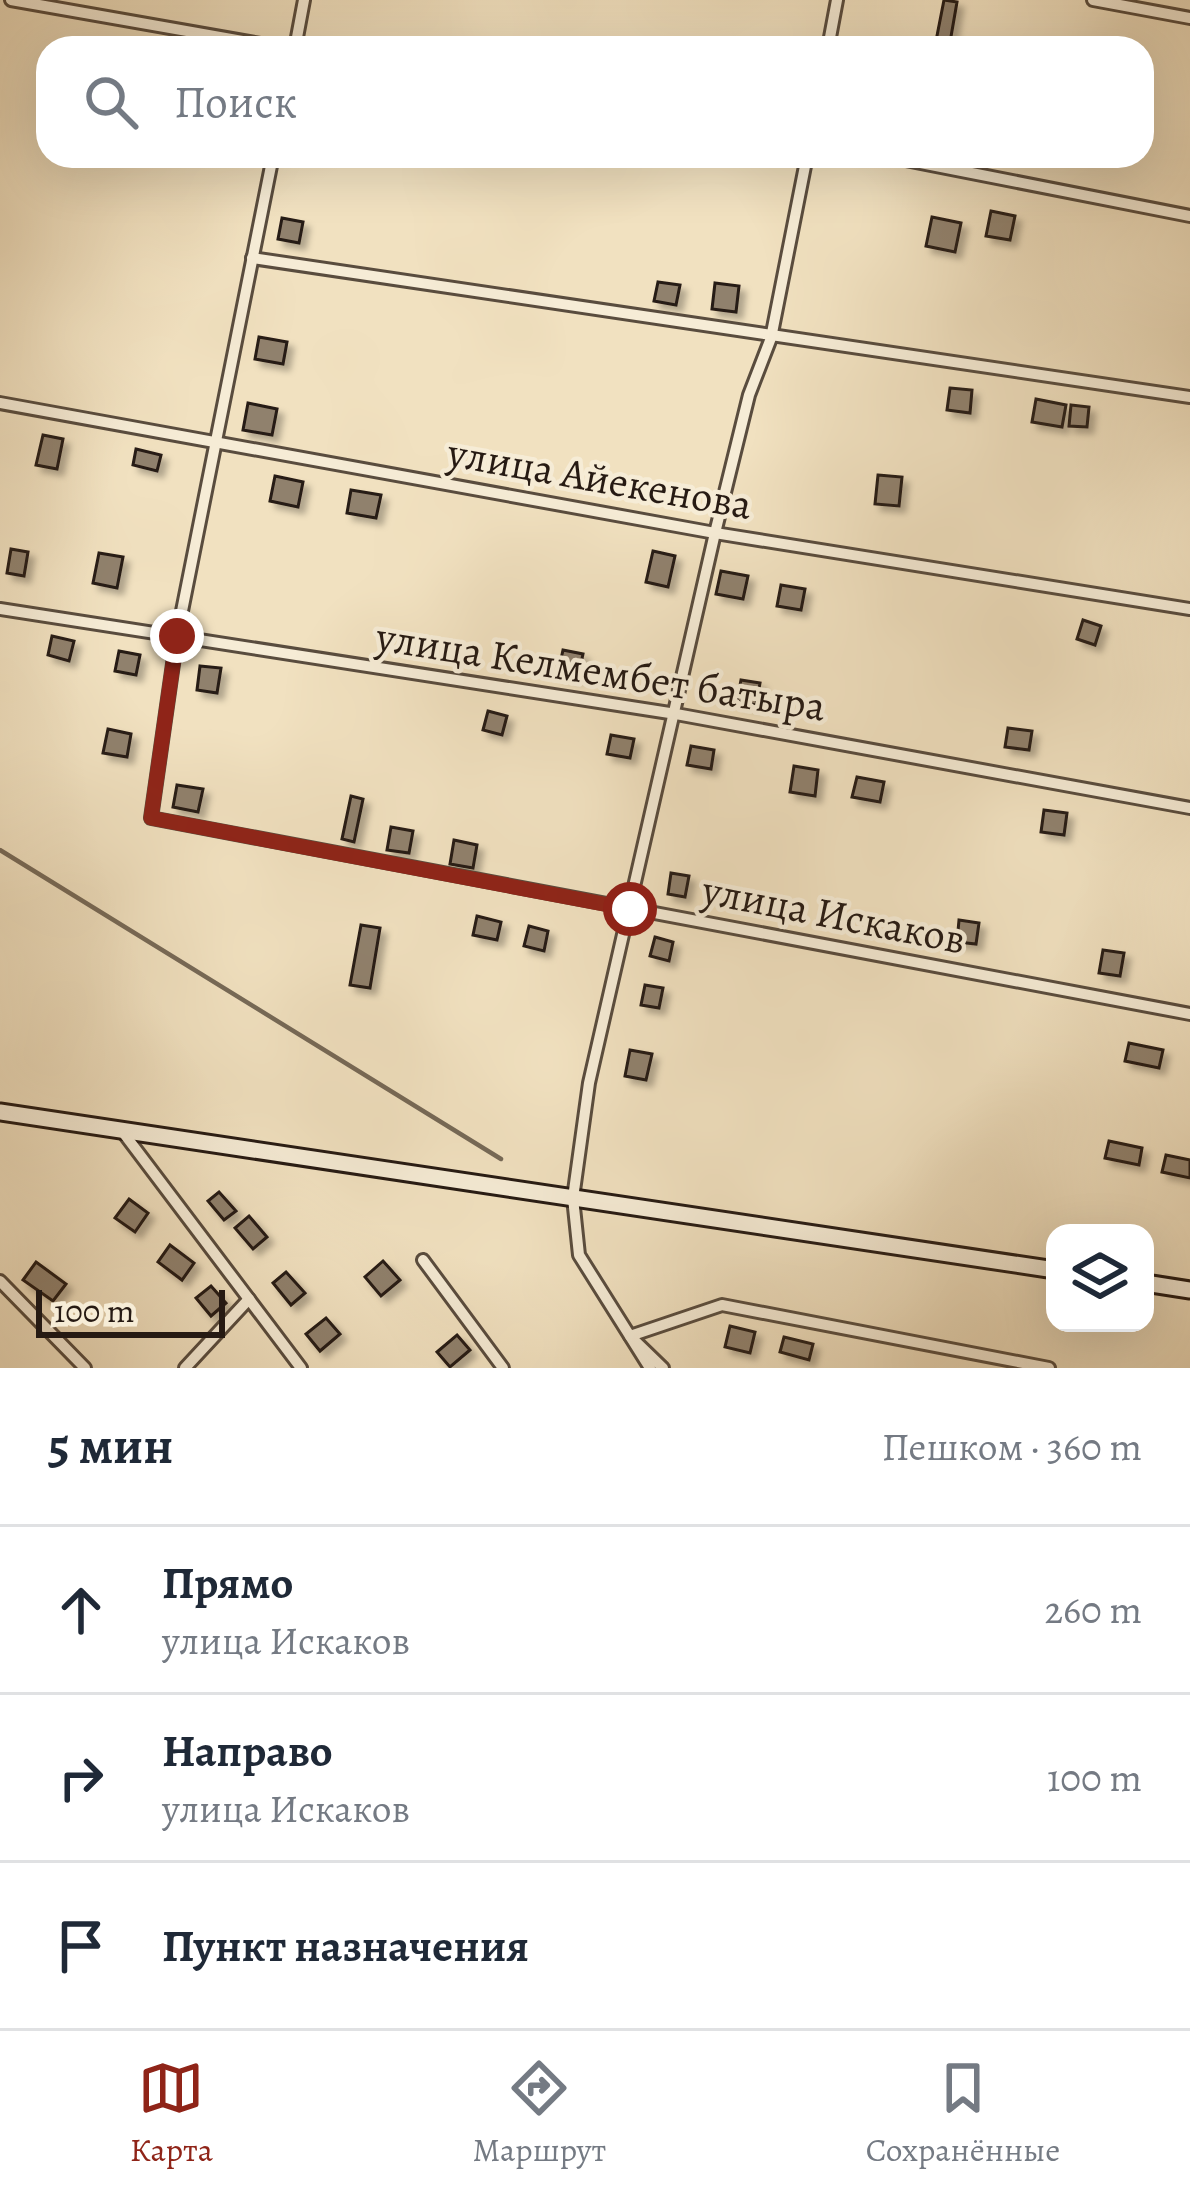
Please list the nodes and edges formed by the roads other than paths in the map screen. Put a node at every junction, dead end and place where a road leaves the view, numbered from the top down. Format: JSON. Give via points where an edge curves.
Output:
{"nodes":[{"id":1,"x":11,"y":0,"type":"edge"},
{"id":2,"x":304,"y":0,"type":"edge"},
{"id":3,"x":837,"y":0,"type":"edge"},
{"id":4,"x":1093,"y":0,"type":"edge"},
{"id":5,"x":1190,"y":18,"type":"edge"},
{"id":6,"x":215,"y":36,"type":"edge"},
{"id":7,"x":297,"y":36,"type":"edge"},
{"id":8,"x":830,"y":36,"type":"edge"},
{"id":9,"x":271,"y":168,"type":"edge"},
{"id":10,"x":805,"y":168,"type":"edge"},
{"id":11,"x":947,"y":168,"type":"edge"},
{"id":12,"x":1190,"y":216,"type":"edge"},
{"id":13,"x":252,"y":258,"type":"junction"},
{"id":14,"x":771,"y":338,"type":"junction"},
{"id":15,"x":1190,"y":397,"type":"edge"},
{"id":16,"x":0,"y":403,"type":"edge"},
{"id":17,"x":219,"y":443,"type":"junction"},
{"id":18,"x":715,"y":533,"type":"junction"},
{"id":19,"x":0,"y":609,"type":"edge"},
{"id":20,"x":1190,"y":609,"type":"edge"},
{"id":21,"x":177,"y":636,"type":"junction"},
{"id":22,"x":676,"y":714,"type":"junction"},
{"id":23,"x":1190,"y":808,"type":"edge"},
{"id":24,"x":630,"y":909,"type":"junction"},
{"id":25,"x":1190,"y":1014,"type":"edge"},
{"id":26,"x":0,"y":1112,"type":"edge"},
{"id":27,"x":122,"y":1131,"type":"junction"},
{"id":28,"x":573,"y":1198,"type":"junction"},
{"id":29,"x":423,"y":1260,"type":"dead end"},
{"id":30,"x":1046,"y":1269,"type":"edge"},
{"id":31,"x":0,"y":1281,"type":"edge"},
{"id":32,"x":1154,"y":1284,"type":"edge"},
{"id":33,"x":1190,"y":1290,"type":"edge"},
{"id":34,"x":249,"y":1299,"type":"junction"},
{"id":35,"x":631,"y":1336,"type":"junction"},
{"id":36,"x":85,"y":1368,"type":"edge"},
{"id":37,"x":185,"y":1368,"type":"edge"},
{"id":38,"x":301,"y":1368,"type":"edge"},
{"id":39,"x":502,"y":1368,"type":"edge"},
{"id":40,"x":650,"y":1368,"type":"edge"},
{"id":41,"x":663,"y":1368,"type":"edge"},
{"id":42,"x":1048,"y":1368,"type":"edge"}],
"edges":[{"from":1,"to":6,"type":"street"},
{"from":2,"to":7,"type":"street"},
{"from":3,"to":8,"type":"street"},
{"from":4,"to":5,"type":"street"},
{"from":9,"to":13,"type":"street"},
{"from":10,"to":14,"type":"street"},
{"from":11,"to":12,"type":"street"},
{"from":13,"to":14,"type":"street"},
{"from":13,"to":17,"type":"street"},
{"from":14,"to":15,"type":"street"},
{"from":14,"to":18,"type":"street"},
{"from":16,"to":17,"type":"street","name":"улица Айекенова"},
{"from":17,"to":18,"type":"street","name":"улица Айекенова"},
{"from":17,"to":21,"type":"street"},
{"from":18,"to":20,"type":"street","name":"улица Айекенова"},
{"from":18,"to":22,"type":"street"},
{"from":19,"to":21,"type":"street","name":"улица Келмембет батыра"},
{"from":21,"to":22,"type":"street","name":"улица Келмембет батыра"},
{"from":21,"to":24,"type":"street","name":"улица Искаков","via":[[151,818]]},
{"from":22,"to":23,"type":"street","name":"улица Келмембет батыра"},
{"from":22,"to":24,"type":"street"},
{"from":24,"to":25,"type":"street","name":"улица Искаков"},
{"from":24,"to":28,"type":"street","via":[[589,1083]]},
{"from":26,"to":27,"type":"main road"},
{"from":27,"to":28,"type":"main road"},
{"from":27,"to":34,"type":"street"},
{"from":28,"to":30,"type":"main road"},
{"from":28,"to":35,"type":"street","via":[[579,1255]]},
{"from":29,"to":39,"type":"street"},
{"from":31,"to":36,"type":"street"},
{"from":32,"to":33,"type":"main road"},
{"from":34,"to":37,"type":"street"},
{"from":34,"to":38,"type":"street"},
{"from":35,"to":40,"type":"street"},
{"from":35,"to":41,"type":"street"},
{"from":35,"to":42,"type":"street","via":[[722,1305]]}]}
